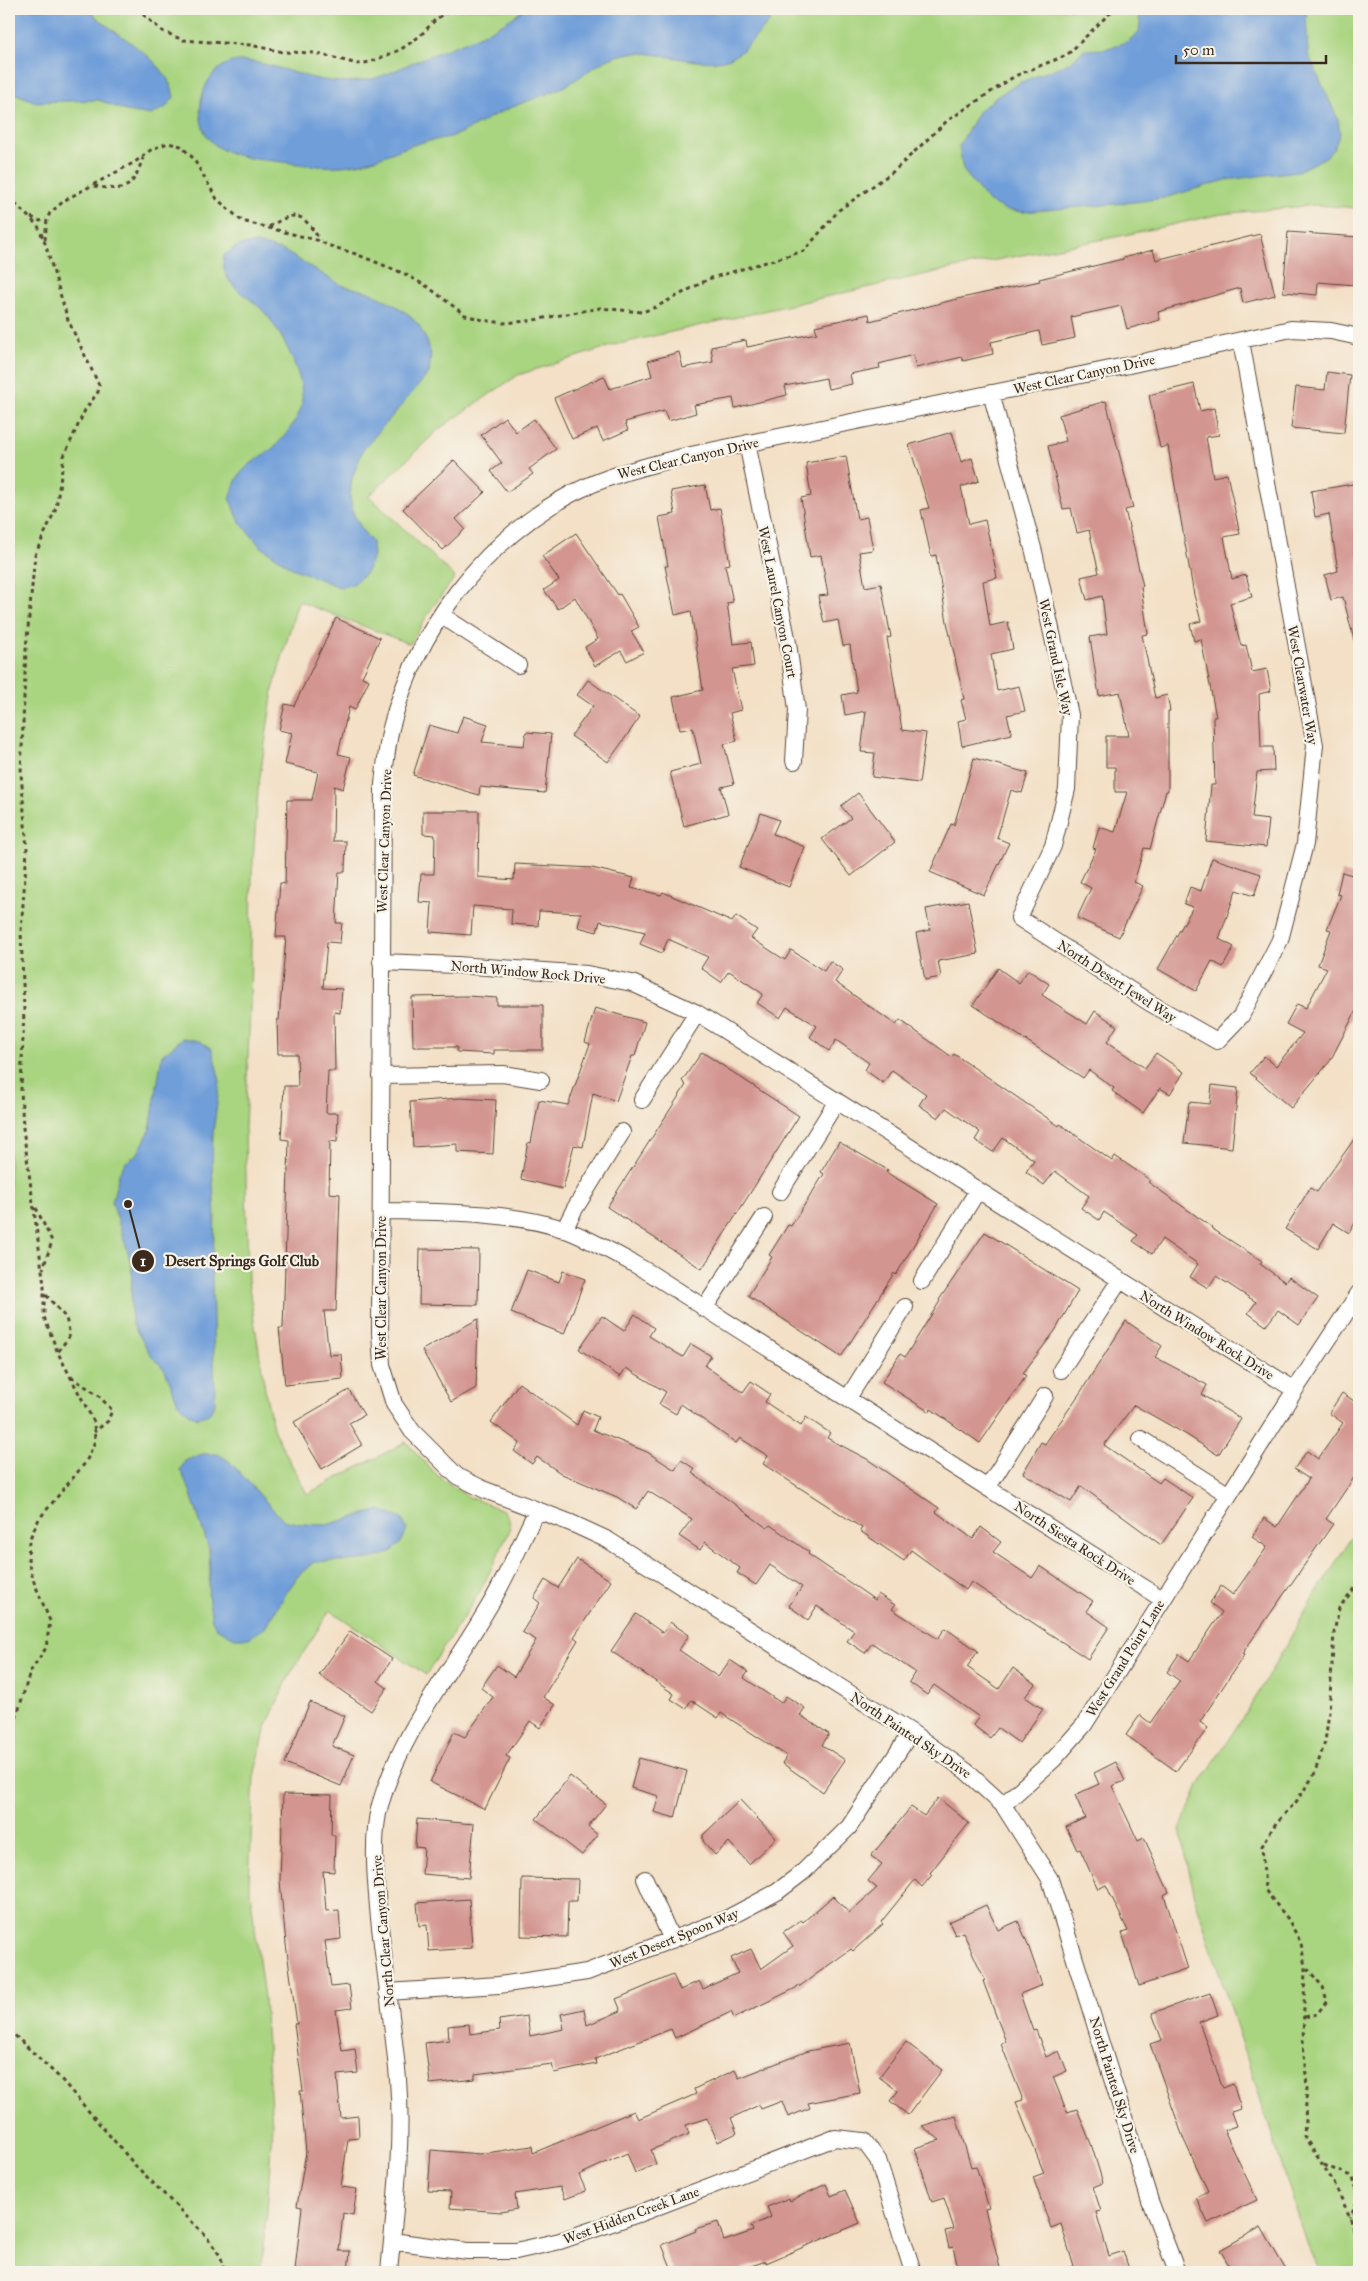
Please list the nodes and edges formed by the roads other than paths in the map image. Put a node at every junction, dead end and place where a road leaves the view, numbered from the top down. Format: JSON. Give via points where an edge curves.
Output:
{"nodes":[{"id":1,"x":1359,"y":337,"type":"edge"},
{"id":2,"x":1240,"y":341,"type":"junction"},
{"id":3,"x":991,"y":393,"type":"junction"},
{"id":4,"x":747,"y":443,"type":"junction"},
{"id":5,"x":441,"y":615,"type":"junction"},
{"id":6,"x":518,"y":665,"type":"dead end"},
{"id":7,"x":794,"y":761,"type":"dead end"},
{"id":8,"x":1019,"y":918,"type":"joint"},
{"id":9,"x":381,"y":962,"type":"junction"},
{"id":10,"x":697,"y":1013,"type":"junction"},
{"id":11,"x":1217,"y":1040,"type":"joint"},
{"id":12,"x":381,"y":1076,"type":"junction"},
{"id":13,"x":541,"y":1080,"type":"dead end"},
{"id":14,"x":642,"y":1100,"type":"dead end"},
{"id":15,"x":837,"y":1101,"type":"junction"},
{"id":16,"x":622,"y":1132,"type":"dead end"},
{"id":17,"x":978,"y":1190,"type":"junction"},
{"id":18,"x":780,"y":1192,"type":"dead end"},
{"id":19,"x":381,"y":1211,"type":"junction"},
{"id":20,"x":764,"y":1217,"type":"dead end"},
{"id":21,"x":564,"y":1230,"type":"junction"},
{"id":22,"x":1120,"y":1280,"type":"junction"},
{"id":23,"x":922,"y":1281,"type":"dead end"},
{"id":24,"x":1359,"y":1293,"type":"edge"},
{"id":25,"x":906,"y":1307,"type":"dead end"},
{"id":26,"x":704,"y":1309,"type":"junction"},
{"id":27,"x":1061,"y":1370,"type":"dead end"},
{"id":28,"x":1294,"y":1390,"type":"junction"},
{"id":29,"x":1045,"y":1396,"type":"dead end"},
{"id":30,"x":848,"y":1398,"type":"junction"},
{"id":31,"x":1141,"y":1439,"type":"dead end"},
{"id":32,"x":988,"y":1487,"type":"junction"},
{"id":33,"x":1229,"y":1496,"type":"junction"},
{"id":34,"x":537,"y":1510,"type":"junction"},
{"id":35,"x":1162,"y":1600,"type":"junction"},
{"id":36,"x":911,"y":1732,"type":"junction"},
{"id":37,"x":1003,"y":1805,"type":"junction"},
{"id":38,"x":645,"y":1879,"type":"dead end"},
{"id":39,"x":672,"y":1940,"type":"junction"},
{"id":40,"x":387,"y":1992,"type":"junction"},
{"id":41,"x":392,"y":2241,"type":"junction"},
{"id":42,"x":389,"y":2272,"type":"edge"},
{"id":43,"x":912,"y":2272,"type":"edge"},
{"id":44,"x":1177,"y":2272,"type":"edge"}],
"edges":[{"from":1,"to":2,"type":"street","name":"West Clear Canyon Drive","via":[[1330,331],[1291,329]]},
{"from":2,"to":3,"type":"street","name":"West Clear Canyon Drive"},
{"from":2,"to":11,"type":"street","name":"West Clearwater Way","via":[[1315,745],[1306,844],[1280,940],[1241,1016]]},
{"from":3,"to":4,"type":"street","name":"West Clear Canyon Drive"},
{"from":3,"to":8,"type":"street","name":"West Grand Isle Way","via":[[1034,552],[1070,714],[1065,799],[1053,846]]},
{"from":4,"to":5,"type":"street","name":"West Clear Canyon Drive","via":[[624,471],[571,494],[498,546]]},
{"from":4,"to":7,"type":"street","name":"West Laurel Canyon Court","via":[[788,643],[797,710]]},
{"from":5,"to":6,"type":"street"},
{"from":5,"to":9,"type":"street","name":"West Clear Canyon Drive","via":[[402,694],[391,730],[383,784]]},
{"from":8,"to":11,"type":"street","name":"North Desert Jewel Way","via":[[1150,1003]]},
{"from":9,"to":10,"type":"street","name":"North Window Rock Drive","via":[[587,974],[632,983]]},
{"from":9,"to":12,"type":"street","name":"West Clear Canyon Drive"},
{"from":10,"to":14,"type":"street"},
{"from":10,"to":15,"type":"street","name":"North Window Rock Drive"},
{"from":12,"to":13,"type":"street","via":[[503,1074]]},
{"from":12,"to":19,"type":"street","name":"West Clear Canyon Drive"},
{"from":15,"to":17,"type":"street","name":"North Window Rock Drive"},
{"from":15,"to":18,"type":"street"},
{"from":16,"to":21,"type":"street"},
{"from":17,"to":22,"type":"street","name":"North Window Rock Drive"},
{"from":17,"to":23,"type":"street"},
{"from":19,"to":21,"type":"street","name":"North Siesta Rock Drive","via":[[460,1212]]},
{"from":19,"to":34,"type":"street","name":"West Clear Canyon Drive","via":[[382,1365],[394,1404],[412,1431],[457,1476]]},
{"from":20,"to":26,"type":"street"},
{"from":21,"to":26,"type":"street","name":"North Siesta Rock Drive","via":[[650,1273]]},
{"from":22,"to":27,"type":"street"},
{"from":22,"to":28,"type":"street","name":"North Window Rock Drive"},
{"from":24,"to":28,"type":"street","name":"West Grand Point Lane"},
{"from":25,"to":30,"type":"street"},
{"from":26,"to":30,"type":"street","name":"North Siesta Rock Drive"},
{"from":28,"to":33,"type":"street","name":"West Grand Point Lane"},
{"from":29,"to":32,"type":"street"},
{"from":30,"to":32,"type":"street","name":"North Siesta Rock Drive"},
{"from":31,"to":33,"type":"street"},
{"from":32,"to":35,"type":"street","name":"North Siesta Rock Drive"},
{"from":33,"to":35,"type":"street","name":"West Grand Point Lane"},
{"from":34,"to":36,"type":"street","name":"North Painted Sky Drive","via":[[608,1540]]},
{"from":34,"to":40,"type":"street","name":"North Clear Canyon Drive","via":[[489,1607],[406,1741],[379,1807],[375,1856]]},
{"from":35,"to":37,"type":"street","name":"West Grand Point Lane","via":[[1084,1725],[1054,1759]]},
{"from":36,"to":37,"type":"street","name":"North Painted Sky Drive","via":[[966,1770]]},
{"from":36,"to":39,"type":"street","name":"West Desert Spoon Way","via":[[849,1827],[803,1872],[777,1892],[735,1914]]},
{"from":37,"to":44,"type":"street","name":"North Painted Sky Drive","via":[[1050,1879],[1150,2201]]},
{"from":38,"to":39,"type":"street"},
{"from":39,"to":40,"type":"street","name":"West Desert Spoon Way","via":[[587,1972],[500,1985]]},
{"from":40,"to":41,"type":"street","name":"North Clear Canyon Drive","via":[[398,2079],[399,2116]]},
{"from":41,"to":42,"type":"street","name":"North Clear Canyon Drive"},
{"from":41,"to":43,"type":"street","name":"West Hidden Creek Lane","via":[[467,2251],[516,2251],[560,2241],[835,2138],[864,2140],[878,2160]]}]}
